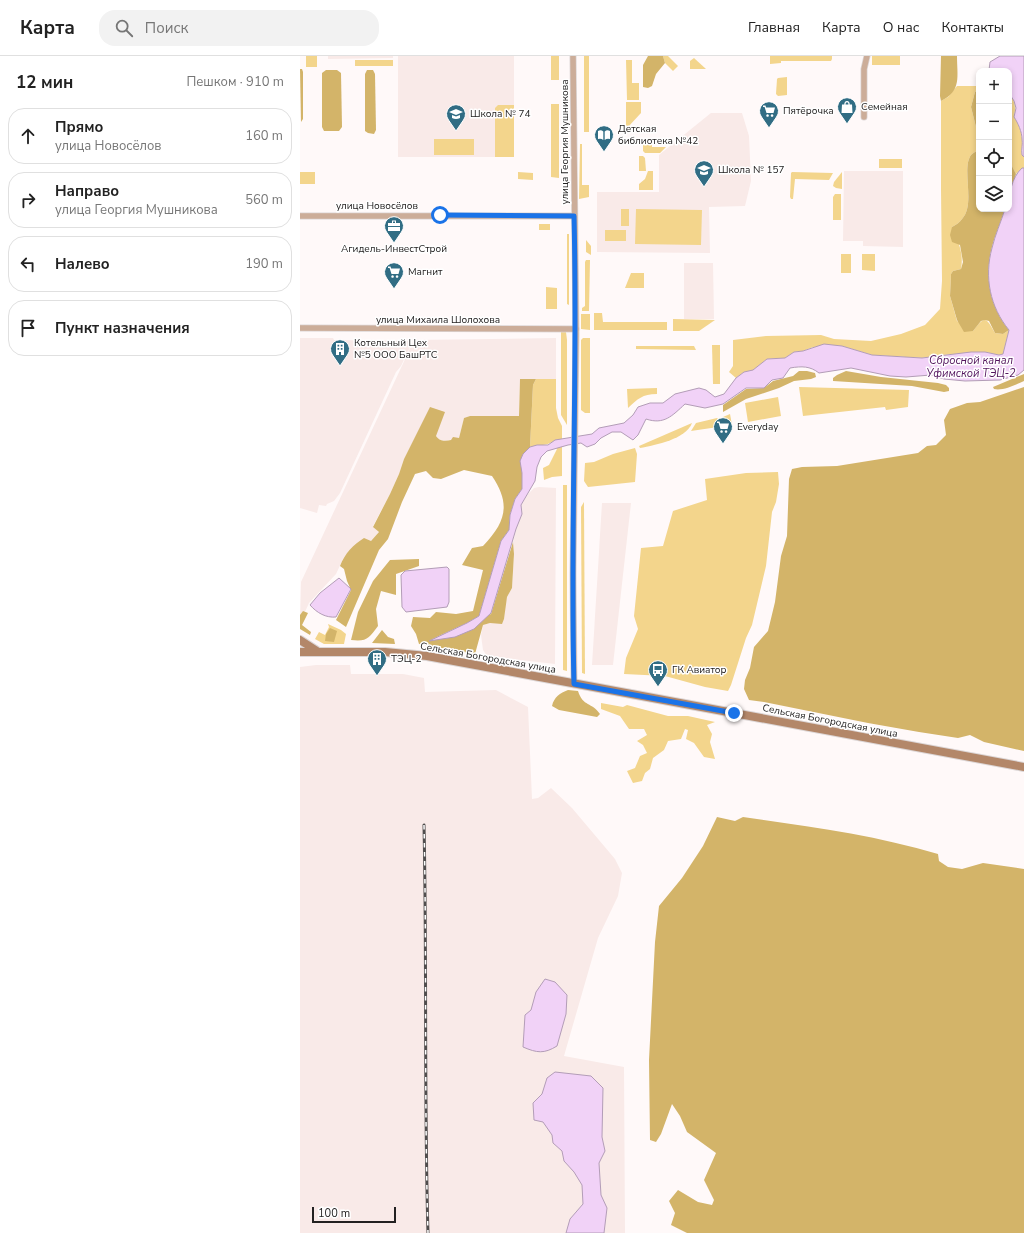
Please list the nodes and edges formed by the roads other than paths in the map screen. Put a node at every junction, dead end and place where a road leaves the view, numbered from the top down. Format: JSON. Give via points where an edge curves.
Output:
{"nodes":[{"id":1,"x":573,"y":56,"type":"edge"},
{"id":2,"x":867,"y":56,"type":"edge"},
{"id":3,"x":864,"y":117,"type":"dead end"},
{"id":4,"x":300,"y":216,"type":"edge"},
{"id":5,"x":574,"y":216,"type":"junction"},
{"id":6,"x":300,"y":328,"type":"edge"},
{"id":7,"x":576,"y":329,"type":"junction"},
{"id":8,"x":300,"y":640,"type":"edge"},
{"id":9,"x":318,"y":651,"type":"junction"},
{"id":10,"x":300,"y":652,"type":"edge"},
{"id":11,"x":574,"y":684,"type":"junction"},
{"id":12,"x":1024,"y":767,"type":"edge"}],
"edges":[{"from":1,"to":5,"type":"street","name":"улица Георгия Мушникова"},
{"from":2,"to":3,"type":"street","via":[[864,69]]},
{"from":4,"to":5,"type":"street","name":"улица Новосёлов"},
{"from":5,"to":7,"type":"street","name":"улица Георгия Мушникова"},
{"from":6,"to":7,"type":"street","name":"улица Михаила Шолохова"},
{"from":7,"to":11,"type":"street","name":"улица Георгия Мушникова"},
{"from":8,"to":9,"type":"main road"},
{"from":9,"to":10,"type":"main road","name":"Сельская Богородская улица"},
{"from":9,"to":11,"type":"main road","name":"Сельская Богородская улица","via":[[397,652]]},
{"from":11,"to":12,"type":"main road","name":"Сельская Богородская улица"}]}
